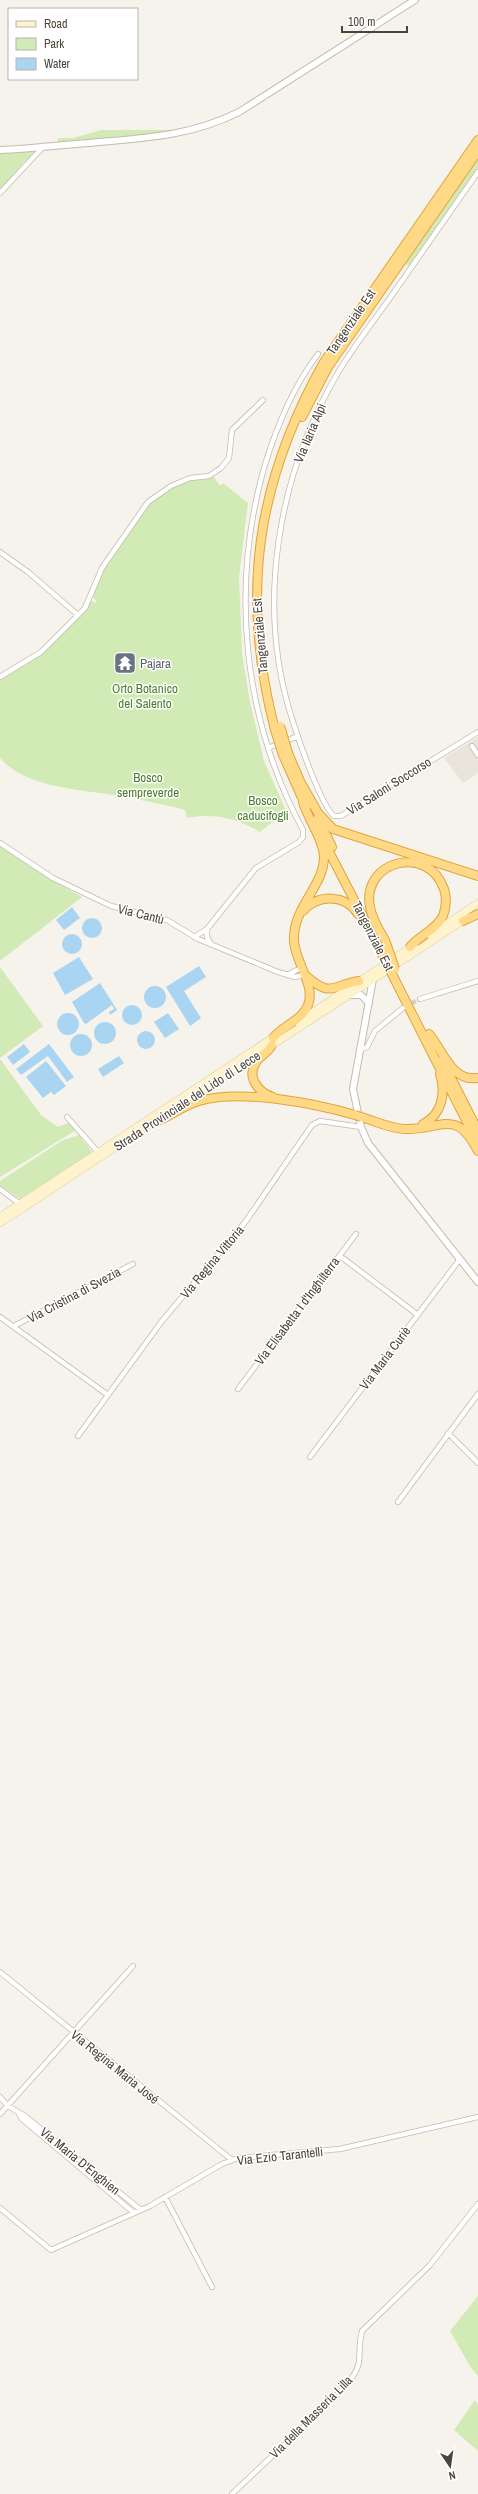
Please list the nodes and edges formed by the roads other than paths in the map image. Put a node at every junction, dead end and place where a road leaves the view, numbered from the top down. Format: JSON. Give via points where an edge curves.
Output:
{"nodes":[{"id":1,"x":415,"y":0,"type":"edge"},
{"id":2,"x":478,"y":140,"type":"edge"},
{"id":3,"x":44,"y":146,"type":"junction"},
{"id":4,"x":0,"y":150,"type":"edge"},
{"id":5,"x":478,"y":151,"type":"edge"},
{"id":6,"x":478,"y":172,"type":"edge"},
{"id":7,"x":0,"y":193,"type":"edge"},
{"id":8,"x":318,"y":354,"type":"dead end"},
{"id":9,"x":263,"y":400,"type":"dead end"},
{"id":10,"x":0,"y":552,"type":"edge"},
{"id":11,"x":78,"y":615,"type":"junction"},
{"id":12,"x":0,"y":677,"type":"edge"},
{"id":13,"x":277,"y":728,"type":"junction"},
{"id":14,"x":478,"y":732,"type":"edge"},
{"id":15,"x":298,"y":736,"type":"junction"},
{"id":16,"x":472,"y":746,"type":"dead end"},
{"id":17,"x":268,"y":748,"type":"junction"},
{"id":18,"x":286,"y":754,"type":"junction"},
{"id":19,"x":478,"y":755,"type":"edge"},
{"id":20,"x":297,"y":776,"type":"junction"},
{"id":21,"x":304,"y":802,"type":"junction"},
{"id":22,"x":0,"y":843,"type":"edge"},
{"id":23,"x":478,"y":876,"type":"edge"},
{"id":24,"x":478,"y":903,"type":"edge"},
{"id":25,"x":478,"y":910,"type":"edge"},
{"id":26,"x":478,"y":914,"type":"edge"},
{"id":27,"x":463,"y":921,"type":"junction"},
{"id":28,"x":295,"y":926,"type":"junction"},
{"id":29,"x":207,"y":929,"type":"junction"},
{"id":30,"x":194,"y":937,"type":"junction"},
{"id":31,"x":379,"y":943,"type":"junction"},
{"id":32,"x":212,"y":945,"type":"junction"},
{"id":33,"x":410,"y":947,"type":"junction"},
{"id":34,"x":302,"y":971,"type":"junction"},
{"id":35,"x":287,"y":975,"type":"junction"},
{"id":36,"x":372,"y":976,"type":"junction"},
{"id":37,"x":359,"y":981,"type":"junction"},
{"id":38,"x":478,"y":981,"type":"edge"},
{"id":39,"x":349,"y":995,"type":"junction"},
{"id":40,"x":420,"y":999,"type":"tunnel mouth"},
{"id":41,"x":368,"y":1002,"type":"junction"},
{"id":42,"x":403,"y":1008,"type":"tunnel mouth"},
{"id":43,"x":427,"y":1035,"type":"junction"},
{"id":44,"x":273,"y":1042,"type":"junction"},
{"id":45,"x":361,"y":1049,"type":"junction"},
{"id":46,"x":478,"y":1078,"type":"edge"},
{"id":47,"x":283,"y":1100,"type":"junction"},
{"id":48,"x":67,"y":1117,"type":"dead end"},
{"id":49,"x":152,"y":1123,"type":"junction"},
{"id":50,"x":361,"y":1127,"type":"junction"},
{"id":51,"x":411,"y":1129,"type":"junction"},
{"id":52,"x":478,"y":1131,"type":"edge"},
{"id":53,"x":478,"y":1144,"type":"edge"},
{"id":54,"x":98,"y":1152,"type":"junction"},
{"id":55,"x":478,"y":1152,"type":"edge"},
{"id":56,"x":0,"y":1189,"type":"edge"},
{"id":57,"x":20,"y":1204,"type":"junction"},
{"id":58,"x":0,"y":1217,"type":"edge"},
{"id":59,"x":0,"y":1223,"type":"edge"},
{"id":60,"x":356,"y":1234,"type":"dead end"},
{"id":61,"x":340,"y":1256,"type":"junction"},
{"id":62,"x":460,"y":1259,"type":"junction"},
{"id":63,"x":133,"y":1264,"type":"dead end"},
{"id":64,"x":478,"y":1282,"type":"edge"},
{"id":65,"x":418,"y":1315,"type":"junction"},
{"id":66,"x":0,"y":1316,"type":"edge"},
{"id":67,"x":14,"y":1326,"type":"junction"},
{"id":68,"x":238,"y":1389,"type":"dead end"},
{"id":69,"x":478,"y":1394,"type":"edge"},
{"id":70,"x":108,"y":1395,"type":"junction"},
{"id":71,"x":448,"y":1433,"type":"junction"},
{"id":72,"x":78,"y":1436,"type":"dead end"},
{"id":73,"x":310,"y":1457,"type":"dead end"},
{"id":74,"x":478,"y":1463,"type":"edge"},
{"id":75,"x":398,"y":1502,"type":"dead end"},
{"id":76,"x":133,"y":1966,"type":"dead end"},
{"id":77,"x":0,"y":1972,"type":"edge"},
{"id":78,"x":73,"y":2032,"type":"junction"},
{"id":79,"x":0,"y":2097,"type":"edge"},
{"id":80,"x":8,"y":2106,"type":"junction"},
{"id":81,"x":0,"y":2114,"type":"edge"},
{"id":82,"x":19,"y":2114,"type":"junction"},
{"id":83,"x":478,"y":2117,"type":"edge"},
{"id":84,"x":232,"y":2160,"type":"junction"},
{"id":85,"x":165,"y":2197,"type":"junction"},
{"id":86,"x":478,"y":2204,"type":"edge"},
{"id":87,"x":0,"y":2208,"type":"edge"},
{"id":88,"x":140,"y":2210,"type":"junction"},
{"id":89,"x":134,"y":2213,"type":"junction"},
{"id":90,"x":212,"y":2287,"type":"dead end"},
{"id":91,"x":232,"y":2494,"type":"edge"}],
"edges":[{"from":1,"to":3,"type":"street","via":[[238,112],[214,124],[187,132],[153,137]]},
{"from":2,"to":13,"type":"highway","name":"Tangenziale Est","via":[[324,362],[305,396],[278,461],[265,514],[256,582],[259,646]]},
{"from":3,"to":4,"type":"street"},
{"from":3,"to":7,"type":"street"},
{"from":5,"to":13,"type":"highway","name":"Tangenziale Est","via":[[328,367],[290,444],[270,517],[262,581],[265,647]]},
{"from":6,"to":15,"type":"street","name":"Via Ilaria Alpi","via":[[339,371],[317,412],[298,460],[284,510],[276,566],[274,619],[285,696]]},
{"from":8,"to":17,"type":"street","via":[[297,385],[272,443],[255,502],[248,543],[245,609],[248,657],[256,706]]},
{"from":9,"to":11,"type":"street","via":[[232,430],[229,458],[221,468],[209,476],[190,478],[170,486],[148,502],[102,568],[89,600]]},
{"from":10,"to":11,"type":"street","via":[[28,572]]},
{"from":11,"to":12,"type":"street","via":[[41,652]]},
{"from":13,"to":18,"type":"highway","name":"Tangenziale Est","bridge":true},
{"from":14,"to":15,"type":"street","name":"Via Saloni Soccorso","via":[[338,817],[332,814]]},
{"from":15,"to":17,"type":"street"},
{"from":16,"to":19,"type":"street"},
{"from":17,"to":29,"type":"street","via":[[277,777],[304,836],[300,842],[256,868]]},
{"from":18,"to":20,"type":"highway","name":"Tangenziale Est"},
{"from":18,"to":21,"type":"highway","name":"Tangenziale Est"},
{"from":20,"to":23,"type":"highway","via":[[318,813],[333,829]]},
{"from":20,"to":31,"type":"highway","name":"Tangenziale Est"},
{"from":21,"to":28,"type":"highway","via":[[324,856],[321,871],[298,914]]},
{"from":21,"to":31,"type":"highway","name":"Tangenziale Est"},
{"from":22,"to":30,"type":"street","name":"Via Cantù","via":[[53,878],[78,891],[111,906],[167,920]]},
{"from":24,"to":33,"type":"main road"},
{"from":25,"to":27,"type":"main road"},
{"from":26,"to":27,"type":"highway"},
{"from":27,"to":36,"type":"main road"},
{"from":28,"to":31,"type":"highway","via":[[303,911],[313,901],[323,898],[338,900],[355,910]]},
{"from":28,"to":34,"type":"highway","via":[[295,948]]},
{"from":29,"to":30,"type":"street"},
{"from":29,"to":32,"type":"street","via":[[207,938]]},
{"from":30,"to":32,"type":"street","name":"Via Cantù"},
{"from":31,"to":33,"type":"highway","via":[[370,908],[372,885],[386,868],[402,862],[419,863],[439,878],[445,892],[445,908],[437,924]]},
{"from":31,"to":43,"type":"highway","name":"Tangenziale Est","bridge":true},
{"from":32,"to":35,"type":"street","name":"Via Cantù"},
{"from":33,"to":36,"type":"main road"},
{"from":34,"to":35,"type":"street"},
{"from":34,"to":35,"type":"street","name":"Via Cantù","via":[[295,977]]},
{"from":34,"to":37,"type":"highway","via":[[324,988],[335,989]]},
{"from":34,"to":44,"type":"highway","via":[[310,989],[307,1008],[298,1018],[278,1031]]},
{"from":36,"to":37,"type":"main road","name":"Strada Provinciale del Lido di Lecce"},
{"from":36,"to":39,"type":"main road","name":"Strada Provinciale del Lido di Lecce"},
{"from":36,"to":41,"type":"street"},
{"from":37,"to":44,"type":"main road","name":"Strada Provinciale del Lido di Lecce"},
{"from":38,"to":40,"type":"street"},
{"from":39,"to":41,"type":"street","via":[[361,995]]},
{"from":39,"to":44,"type":"main road","name":"Strada Provinciale del Lido di Lecce"},
{"from":41,"to":45,"type":"street"},
{"from":42,"to":45,"type":"street","via":[[375,1031],[367,1047]]},
{"from":43,"to":46,"type":"highway","via":[[456,1072],[464,1077]]},
{"from":43,"to":51,"type":"highway","via":[[441,1079],[442,1099],[431,1119]]},
{"from":43,"to":52,"type":"highway","name":"Tangenziale Est"},
{"from":43,"to":53,"type":"highway","name":"Tangenziale Est"},
{"from":44,"to":47,"type":"highway","via":[[254,1064],[252,1075],[264,1094]]},
{"from":44,"to":49,"type":"main road","name":"Strada Provinciale del Lido di Lecce"},
{"from":44,"to":54,"type":"main road","name":"Strada Provinciale del Lido di Lecce"},
{"from":45,"to":50,"type":"street","via":[[353,1090]]},
{"from":47,"to":49,"type":"highway","via":[[210,1098],[186,1105]]},
{"from":47,"to":51,"type":"highway","via":[[318,1105],[398,1128]]},
{"from":48,"to":54,"type":"street"},
{"from":49,"to":59,"type":"main road","name":"Strada Provinciale del Lido di Lecce"},
{"from":50,"to":62,"type":"street","via":[[368,1143]]},
{"from":50,"to":70,"type":"street","name":"Via Regina Vittoria","via":[[320,1121],[312,1125],[246,1221],[162,1321]]},
{"from":51,"to":55,"type":"highway","via":[[435,1124],[454,1124],[467,1133]]},
{"from":54,"to":57,"type":"main road","name":"Strada Provinciale del Lido di Lecce"},
{"from":56,"to":57,"type":"street"},
{"from":57,"to":58,"type":"main road","name":"Strada Provinciale del Lido di Lecce"},
{"from":60,"to":61,"type":"street","name":"Via Elisabetta I d'Inghilterra"},
{"from":61,"to":65,"type":"street"},
{"from":61,"to":68,"type":"street","name":"Via Elisabetta I d'Inghilterra"},
{"from":62,"to":64,"type":"street"},
{"from":62,"to":65,"type":"street","name":"Via Maria Curiè"},
{"from":63,"to":67,"type":"street","name":"Via Cristina di Svezia"},
{"from":65,"to":73,"type":"street","name":"Via Maria Curiè"},
{"from":66,"to":67,"type":"street"},
{"from":67,"to":70,"type":"street"},
{"from":69,"to":71,"type":"street"},
{"from":70,"to":72,"type":"street","name":"Via Regina Vittoria"},
{"from":71,"to":74,"type":"street"},
{"from":71,"to":75,"type":"street"},
{"from":76,"to":78,"type":"street"},
{"from":77,"to":78,"type":"street","name":"Via Regina Maria José"},
{"from":78,"to":80,"type":"street"},
{"from":78,"to":84,"type":"street","name":"Via Regina Maria José"},
{"from":79,"to":80,"type":"street","name":"Via Maria D'Enghien"},
{"from":80,"to":81,"type":"street"},
{"from":80,"to":82,"type":"street","name":"Via Maria D'Enghien"},
{"from":82,"to":88,"type":"street","name":"Via Maria D'Enghien","via":[[25,2116]]},
{"from":82,"to":89,"type":"street","name":"Via Maria D'Enghien"},
{"from":83,"to":84,"type":"street","name":"Via Ezio Tarantelli","via":[[340,2149],[251,2156]]},
{"from":84,"to":85,"type":"street","name":"Via Ezio Tarantelli"},
{"from":85,"to":88,"type":"street","name":"Via Ezio Tarantelli"},
{"from":85,"to":90,"type":"street"},
{"from":86,"to":91,"type":"street","name":"Via della Masseria Lilla","via":[[430,2264],[362,2331],[358,2345],[359,2362],[354,2376]]},
{"from":87,"to":89,"type":"street","name":"Via Ezio Tarantelli","via":[[51,2250]]},
{"from":88,"to":89,"type":"street","name":"Via Ezio Tarantelli"}]}
